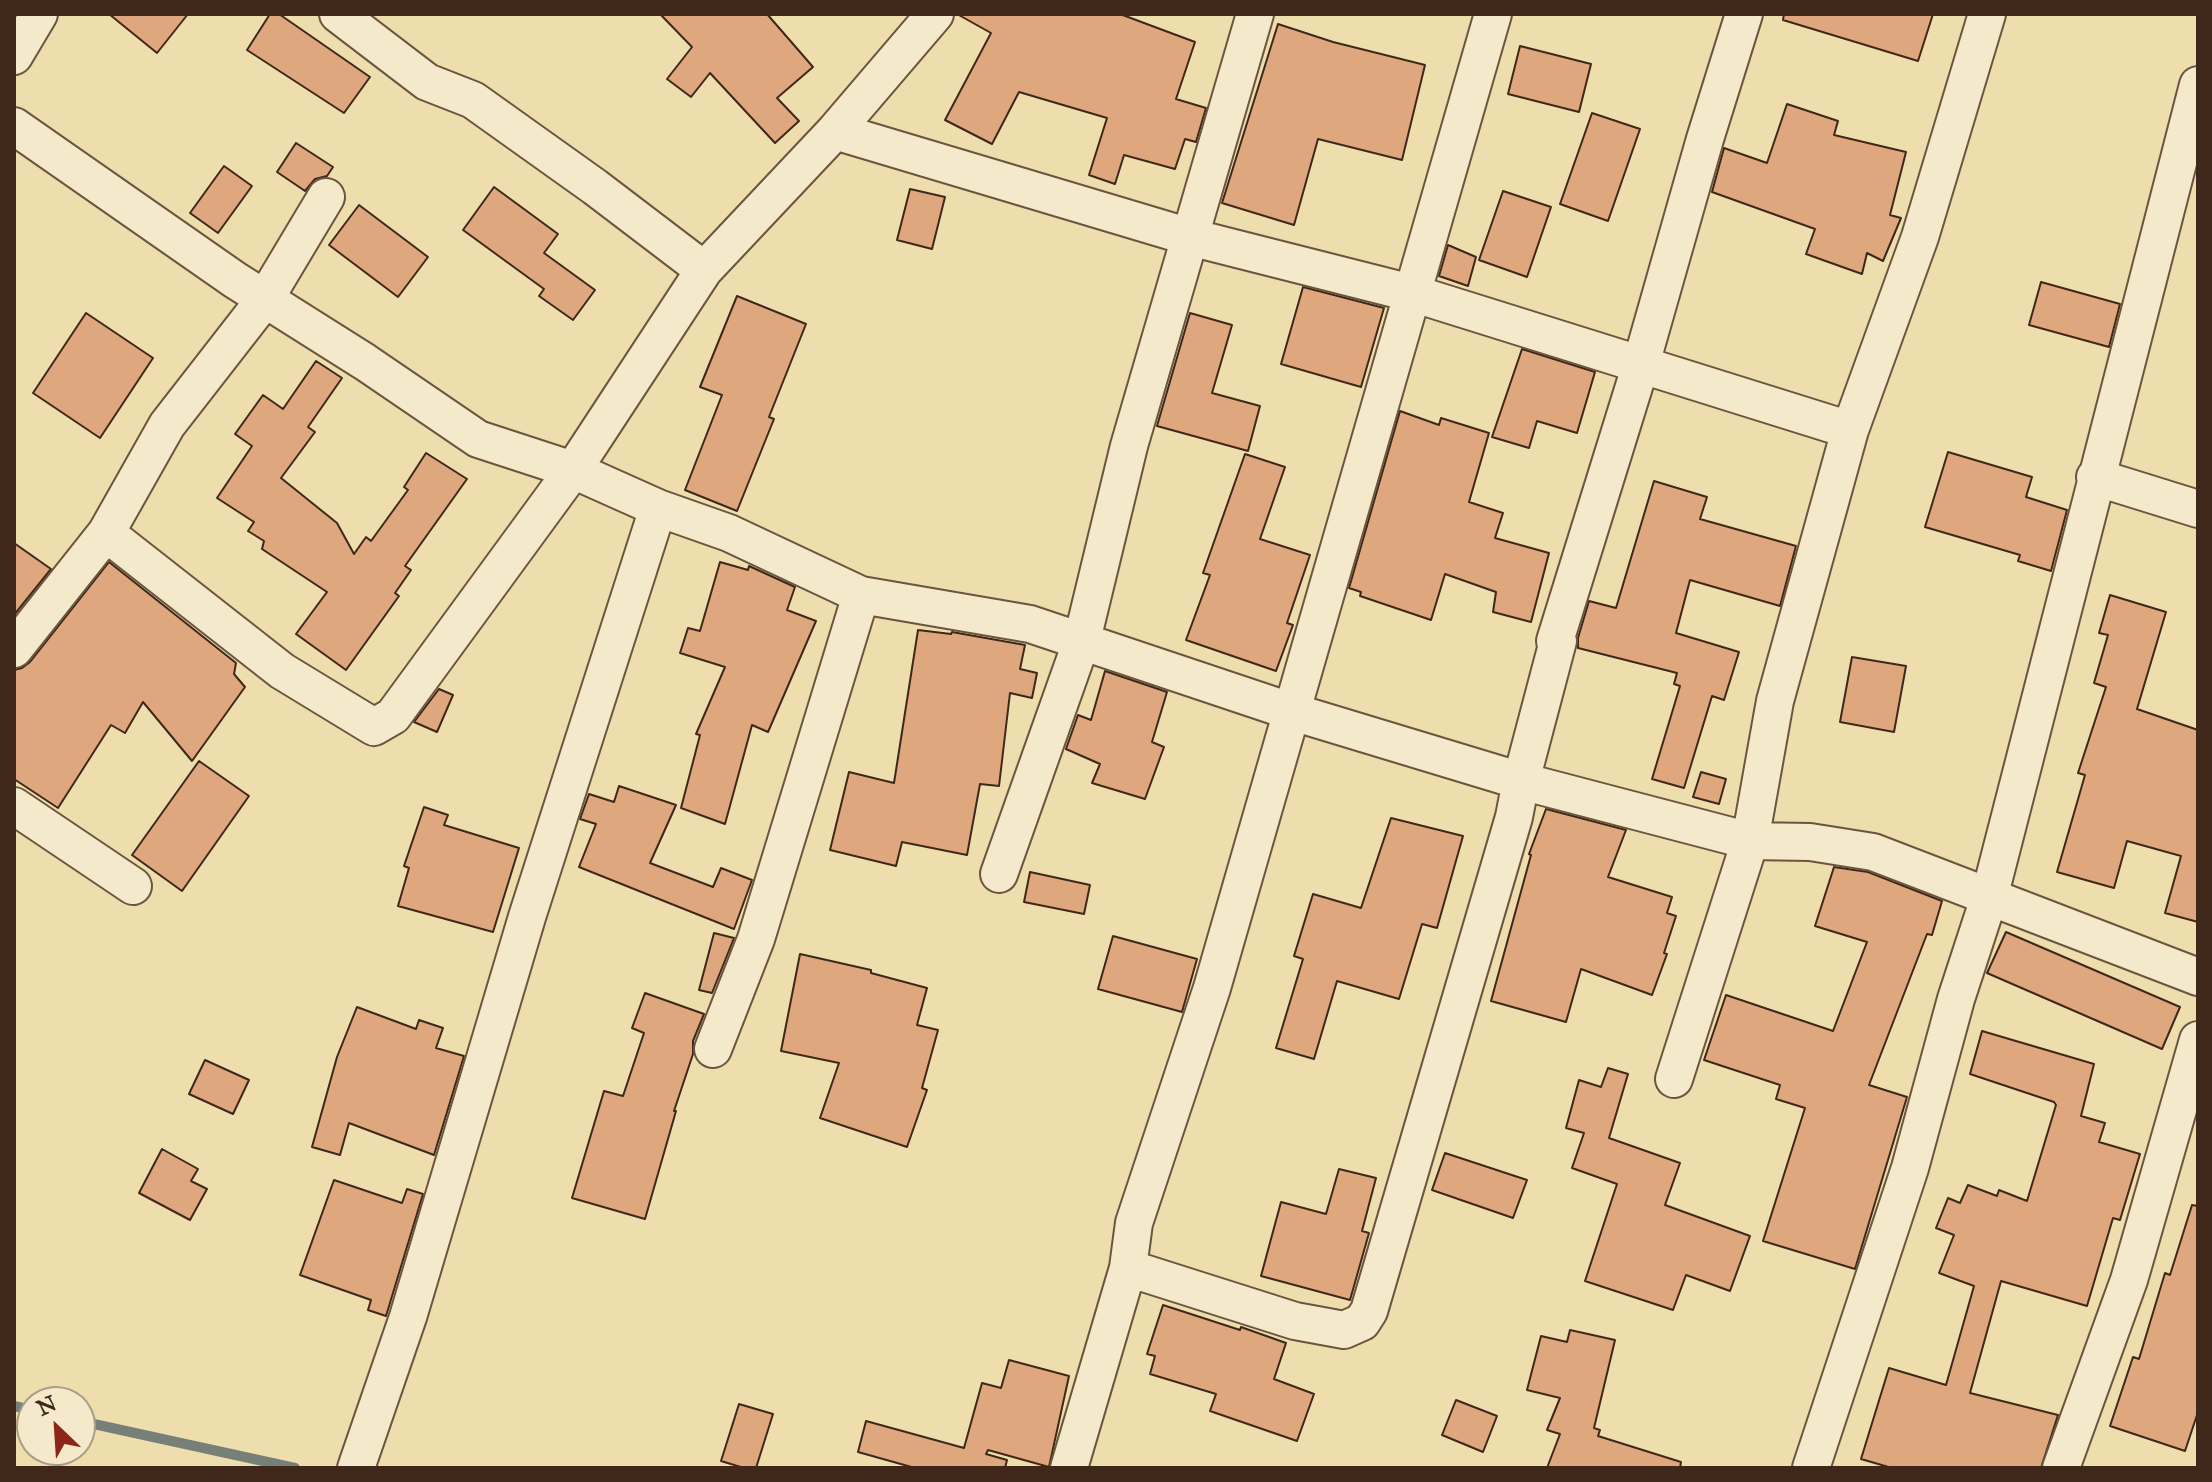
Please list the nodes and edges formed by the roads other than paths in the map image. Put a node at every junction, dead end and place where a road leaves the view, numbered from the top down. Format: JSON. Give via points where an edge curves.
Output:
{"nodes":[{"id":1,"x":39,"y":14,"type":"edge"},
{"id":2,"x":338,"y":14,"type":"edge"},
{"id":3,"x":935,"y":14,"type":"edge"},
{"id":4,"x":1255,"y":14,"type":"edge"},
{"id":5,"x":1493,"y":14,"type":"edge"},
{"id":6,"x":1744,"y":14,"type":"edge"},
{"id":7,"x":1987,"y":14,"type":"edge"},
{"id":8,"x":14,"y":56,"type":"edge"},
{"id":9,"x":2198,"y":85,"type":"edge"},
{"id":10,"x":14,"y":126,"type":"edge"},
{"id":11,"x":835,"y":131,"type":"junction"},
{"id":12,"x":326,"y":197,"type":"dead end"},
{"id":13,"x":1190,"y":237,"type":"junction"},
{"id":14,"x":704,"y":270,"type":"junction"},
{"id":15,"x":1415,"y":294,"type":"junction"},
{"id":16,"x":265,"y":299,"type":"junction"},
{"id":17,"x":1641,"y":364,"type":"junction"},
{"id":18,"x":1850,"y":430,"type":"junction"},
{"id":19,"x":573,"y":470,"type":"junction"},
{"id":20,"x":2095,"y":477,"type":"junction"},
{"id":21,"x":658,"y":508,"type":"junction"},
{"id":22,"x":2198,"y":509,"type":"edge"},
{"id":23,"x":106,"y":533,"type":"junction"},
{"id":24,"x":861,"y":595,"type":"junction"},
{"id":25,"x":1082,"y":640,"type":"junction"},
{"id":26,"x":14,"y":649,"type":"edge"},
{"id":27,"x":1293,"y":712,"type":"junction"},
{"id":28,"x":1521,"y":781,"type":"junction"},
{"id":29,"x":14,"y":806,"type":"edge"},
{"id":30,"x":1750,"y":841,"type":"junction"},
{"id":31,"x":999,"y":874,"type":"dead end"},
{"id":32,"x":133,"y":886,"type":"dead end"},
{"id":33,"x":1989,"y":898,"type":"junction"},
{"id":34,"x":2198,"y":977,"type":"edge"},
{"id":35,"x":2198,"y":1040,"type":"edge"},
{"id":36,"x":713,"y":1049,"type":"dead end"},
{"id":37,"x":1674,"y":1079,"type":"dead end"},
{"id":38,"x":1128,"y":1268,"type":"junction"},
{"id":39,"x":356,"y":1468,"type":"edge"},
{"id":40,"x":1069,"y":1468,"type":"edge"},
{"id":41,"x":1811,"y":1468,"type":"edge"},
{"id":42,"x":2061,"y":1468,"type":"edge"}],
"edges":[{"from":1,"to":8,"type":"street"},
{"from":2,"to":14,"type":"street","via":[[427,82],[473,100]]},
{"from":3,"to":11,"type":"street"},
{"from":4,"to":13,"type":"street"},
{"from":5,"to":15,"type":"street"},
{"from":6,"to":17,"type":"street"},
{"from":7,"to":18,"type":"street","via":[[1920,237]]},
{"from":9,"to":20,"type":"street"},
{"from":10,"to":16,"type":"street"},
{"from":11,"to":13,"type":"street"},
{"from":11,"to":14,"type":"street"},
{"from":12,"to":16,"type":"street"},
{"from":13,"to":15,"type":"street"},
{"from":13,"to":25,"type":"street","via":[[1129,446]]},
{"from":14,"to":19,"type":"street"},
{"from":15,"to":17,"type":"street"},
{"from":15,"to":27,"type":"street"},
{"from":16,"to":19,"type":"street","via":[[478,439]]},
{"from":16,"to":23,"type":"street","via":[[167,425]]},
{"from":17,"to":18,"type":"street"},
{"from":17,"to":28,"type":"street","via":[[1555,641]]},
{"from":18,"to":30,"type":"street","via":[[1775,701]]},
{"from":19,"to":21,"type":"street"},
{"from":19,"to":23,"type":"street","via":[[401,706],[374,727],[282,671]]},
{"from":20,"to":22,"type":"street"},
{"from":20,"to":33,"type":"street"},
{"from":21,"to":24,"type":"street","via":[[729,533]]},
{"from":21,"to":39,"type":"street","via":[[527,917],[408,1317]]},
{"from":23,"to":26,"type":"street"},
{"from":24,"to":25,"type":"street","via":[[1030,624]]},
{"from":24,"to":36,"type":"street","via":[[756,939]]},
{"from":25,"to":27,"type":"street"},
{"from":25,"to":31,"type":"street"},
{"from":27,"to":28,"type":"street"},
{"from":27,"to":38,"type":"street","via":[[1212,988],[1134,1223]]},
{"from":28,"to":30,"type":"street"},
{"from":28,"to":38,"type":"street","via":[[1424,1129],[1362,1322],[1344,1330],[1295,1321]]},
{"from":29,"to":32,"type":"street"},
{"from":30,"to":33,"type":"street","via":[[1810,842],[1873,852]]},
{"from":30,"to":37,"type":"street"},
{"from":33,"to":34,"type":"street"},
{"from":33,"to":41,"type":"street","via":[[1910,1168]]},
{"from":35,"to":42,"type":"street","via":[[2129,1280]]},
{"from":38,"to":40,"type":"street"}]}
